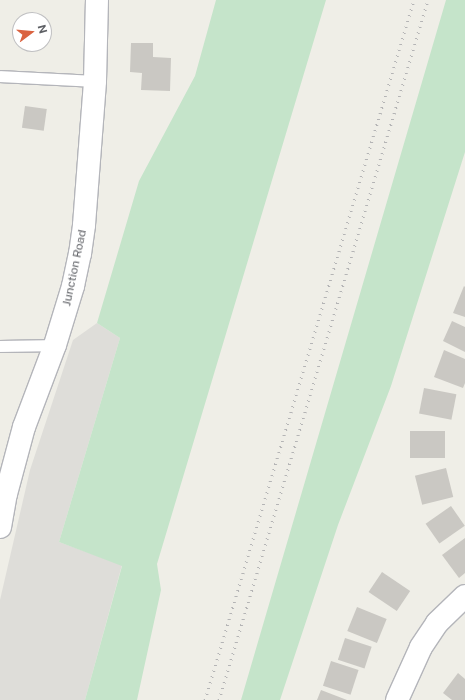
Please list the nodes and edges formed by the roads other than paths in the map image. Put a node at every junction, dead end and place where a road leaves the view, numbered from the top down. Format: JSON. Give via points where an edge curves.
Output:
{"nodes":[{"id":1,"x":97,"y":0,"type":"edge"},
{"id":2,"x":0,"y":76,"type":"edge"},
{"id":3,"x":95,"y":81,"type":"junction"},
{"id":4,"x":55,"y":344,"type":"junction"},
{"id":5,"x":0,"y":346,"type":"edge"},
{"id":6,"x":0,"y":527,"type":"edge"},
{"id":7,"x":465,"y":596,"type":"edge"},
{"id":8,"x":397,"y":700,"type":"edge"}],
"edges":[{"from":1,"to":3,"type":"street","name":"Junction Road"},
{"from":2,"to":3,"type":"lane"},
{"from":3,"to":4,"type":"street","name":"Junction Road","via":[[80,254]]},
{"from":4,"to":5,"type":"lane"},
{"from":4,"to":6,"type":"street","name":"Junction Road","via":[[24,427]]},
{"from":7,"to":8,"type":"street","via":[[436,623],[421,646]]}]}
